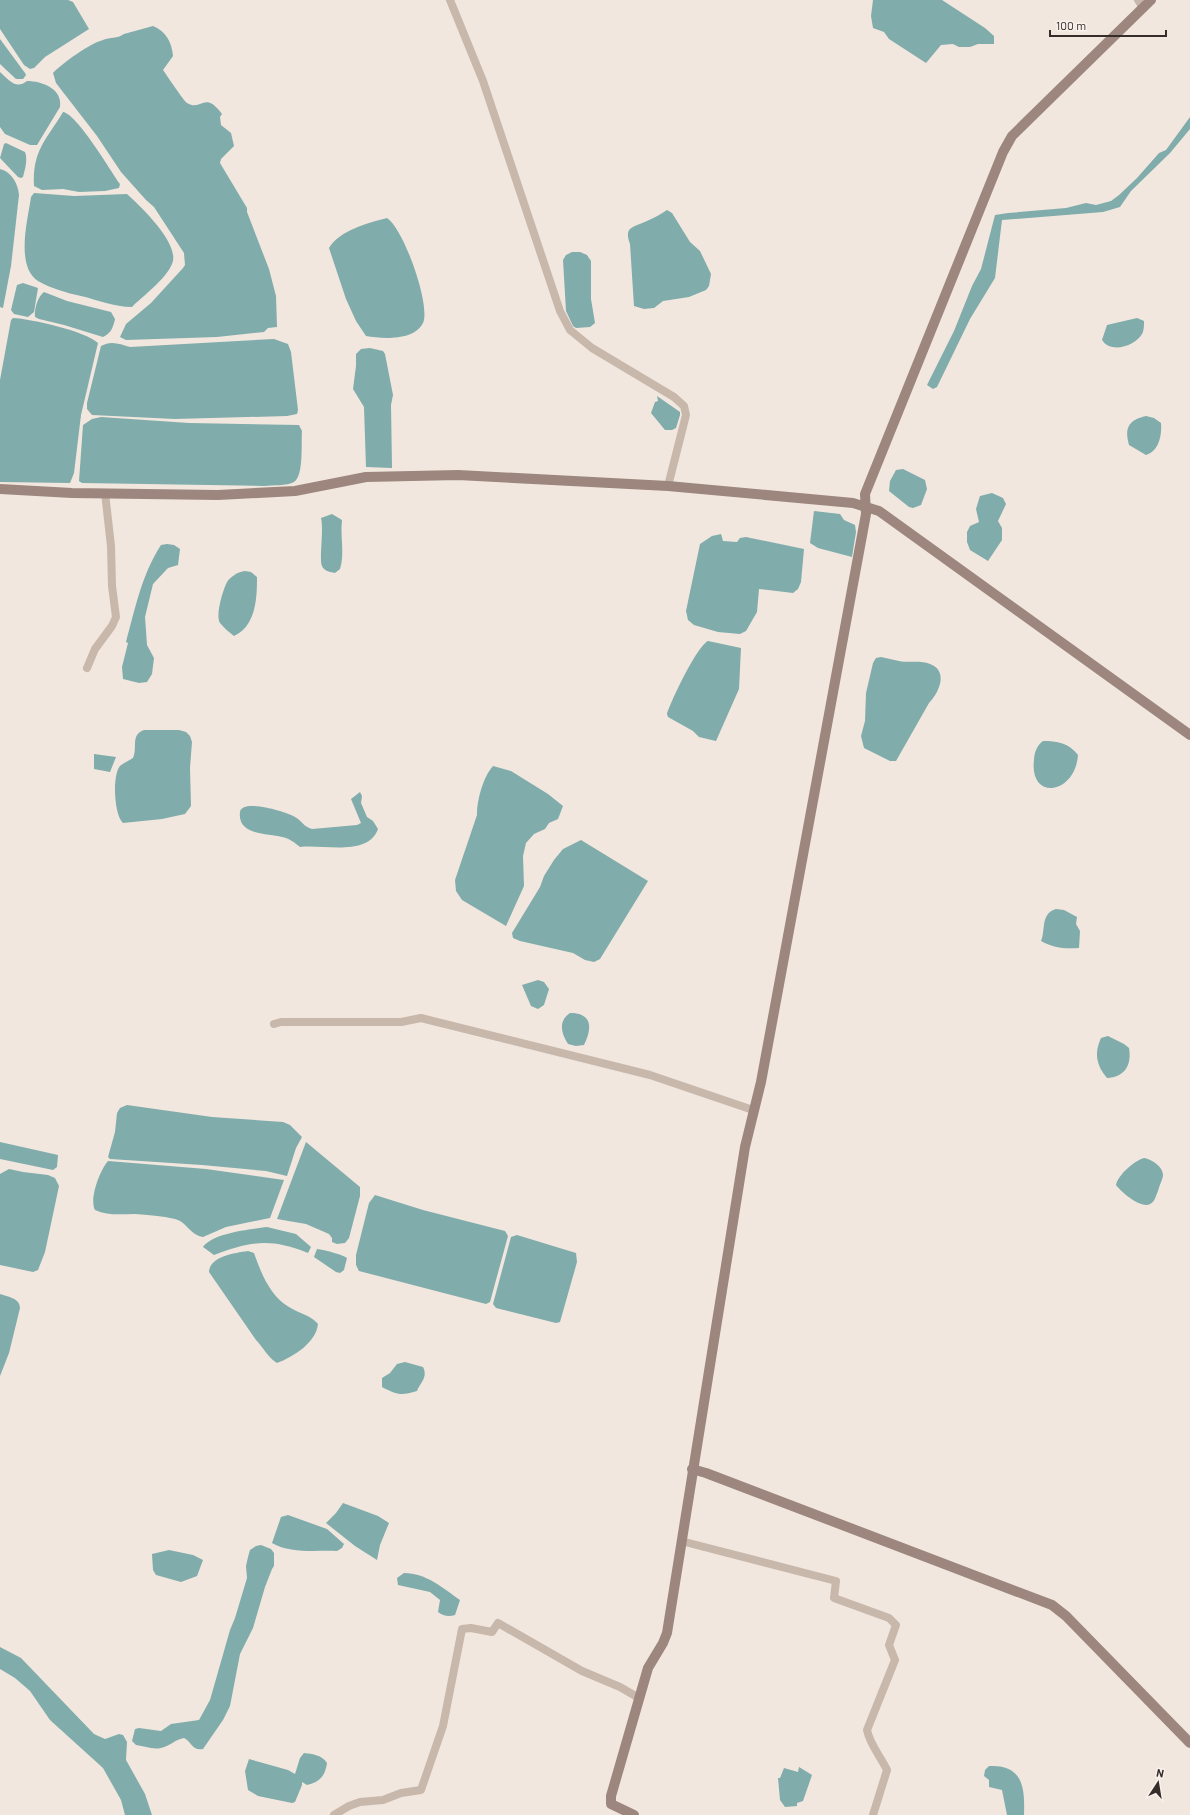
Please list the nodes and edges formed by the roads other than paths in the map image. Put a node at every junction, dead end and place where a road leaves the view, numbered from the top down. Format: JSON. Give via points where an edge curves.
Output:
{"nodes":[{"id":1,"x":450,"y":0,"type":"edge"},
{"id":2,"x":1151,"y":0,"type":"edge"},
{"id":3,"x":1141,"y":4,"type":"edge"},
{"id":4,"x":668,"y":486,"type":"junction"},
{"id":5,"x":0,"y":490,"type":"edge"},
{"id":6,"x":105,"y":493,"type":"junction"},
{"id":7,"x":866,"y":506,"type":"junction"},
{"id":8,"x":87,"y":668,"type":"dead end"},
{"id":9,"x":1190,"y":735,"type":"edge"},
{"id":10,"x":274,"y":1024,"type":"dead end"},
{"id":11,"x":753,"y":1110,"type":"junction"},
{"id":12,"x":692,"y":1469,"type":"junction"},
{"id":13,"x":681,"y":1541,"type":"junction"},
{"id":14,"x":639,"y":1698,"type":"junction"},
{"id":15,"x":1190,"y":1743,"type":"edge"},
{"id":16,"x":334,"y":1815,"type":"edge"},
{"id":17,"x":634,"y":1815,"type":"edge"},
{"id":18,"x":873,"y":1815,"type":"edge"}],
"edges":[{"from":1,"to":4,"type":"street","via":[[482,81],[560,311],[570,330],[592,348],[674,397],[684,406],[686,415]]},
{"from":2,"to":3,"type":"street"},
{"from":3,"to":7,"type":"street","via":[[1012,136],[1003,152],[865,494]]},
{"from":4,"to":6,"type":"street","via":[[458,475],[366,477],[295,491],[244,494]]},
{"from":4,"to":7,"type":"street"},
{"from":5,"to":6,"type":"street"},
{"from":6,"to":8,"type":"street","via":[[116,617],[95,649]]},
{"from":7,"to":9,"type":"street","via":[[879,511]]},
{"from":7,"to":11,"type":"street","via":[[762,1082]]},
{"from":10,"to":11,"type":"street","via":[[401,1022],[422,1018],[650,1075]]},
{"from":11,"to":12,"type":"street"},
{"from":12,"to":13,"type":"street"},
{"from":12,"to":15,"type":"street","via":[[1052,1605],[1066,1616]]},
{"from":13,"to":14,"type":"street","via":[[667,1633],[648,1668]]},
{"from":13,"to":18,"type":"street","via":[[836,1581],[834,1598],[889,1618],[896,1625],[889,1645],[895,1660],[867,1730],[868,1738],[887,1770]]},
{"from":14,"to":16,"type":"street","via":[[582,1671],[498,1624],[492,1632],[462,1629],[443,1726],[422,1790],[401,1793],[383,1800],[360,1802]]},
{"from":14,"to":17,"type":"street","via":[[611,1796],[611,1804]]}]}
